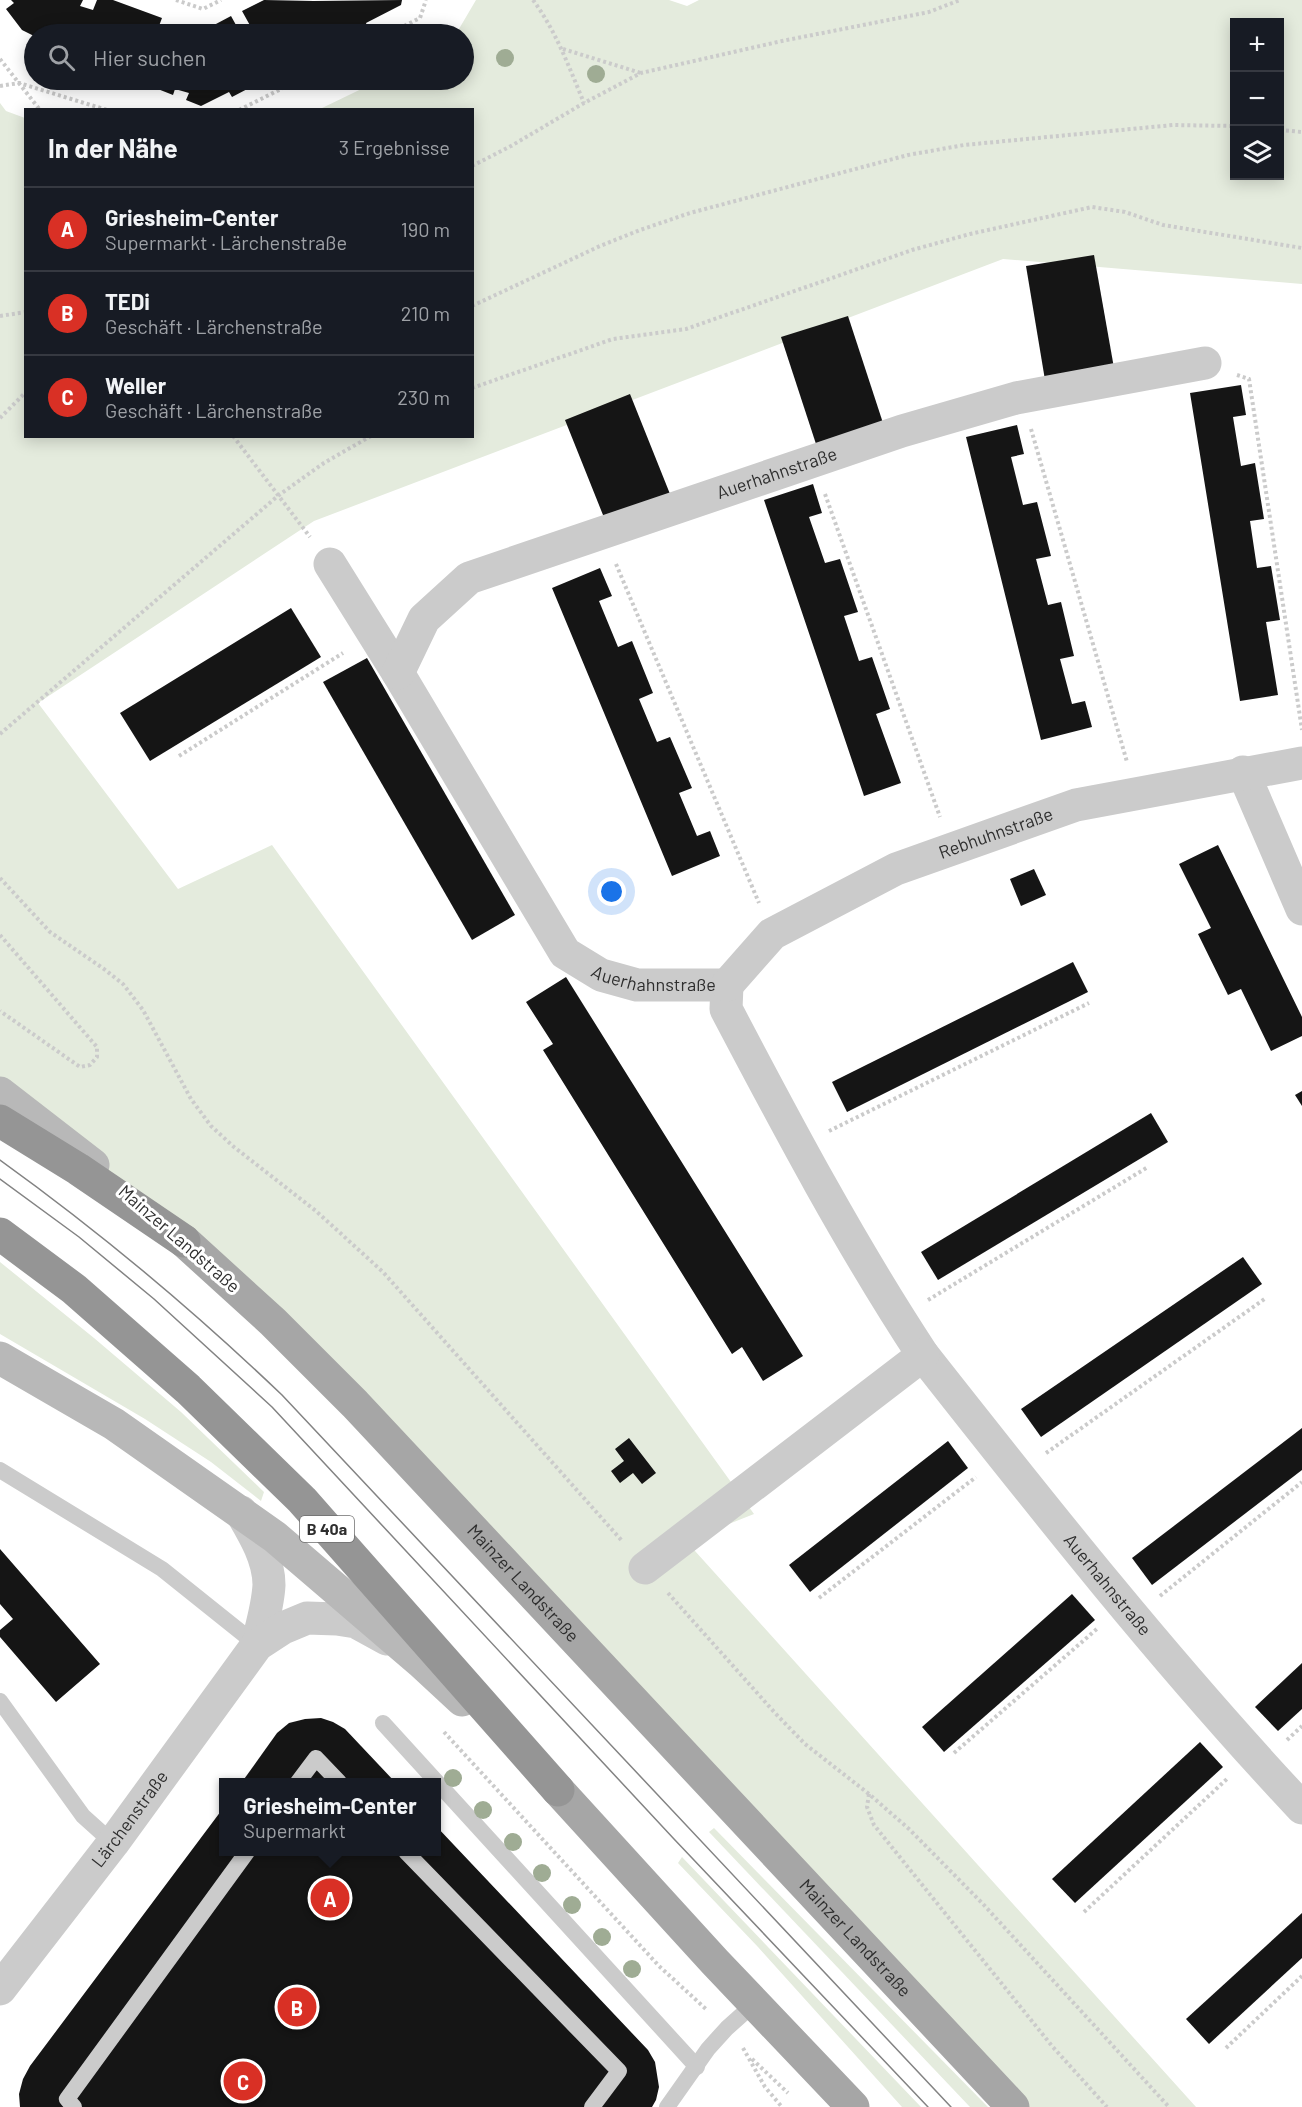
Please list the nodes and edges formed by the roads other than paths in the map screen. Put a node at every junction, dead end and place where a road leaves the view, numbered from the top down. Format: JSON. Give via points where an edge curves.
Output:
{"nodes":[{"id":1,"x":1205,"y":363,"type":"dead end"},
{"id":2,"x":330,"y":564,"type":"road end"},
{"id":3,"x":398,"y":673,"type":"junction"},
{"id":4,"x":1302,"y":763,"type":"edge"},
{"id":5,"x":1243,"y":772,"type":"junction"},
{"id":6,"x":1302,"y":909,"type":"edge"},
{"id":7,"x":726,"y":986,"type":"junction"},
{"id":8,"x":0,"y":1093,"type":"edge"},
{"id":9,"x":0,"y":1121,"type":"edge"},
{"id":10,"x":0,"y":1234,"type":"edge"},
{"id":11,"x":184,"y":1242,"type":"junction"},
{"id":12,"x":923,"y":1355,"type":"junction"},
{"id":13,"x":0,"y":1358,"type":"edge"},
{"id":14,"x":0,"y":1470,"type":"edge"},
{"id":15,"x":241,"y":1512,"type":"junction"},
{"id":16,"x":645,"y":1568,"type":"road end"},
{"id":17,"x":257,"y":1645,"type":"junction"},
{"id":18,"x":422,"y":1662,"type":"junction"},
{"id":19,"x":0,"y":1701,"type":"edge"},
{"id":20,"x":383,"y":1723,"type":"dead end"},
{"id":21,"x":301,"y":1778,"type":"edge"},
{"id":22,"x":335,"y":1778,"type":"edge"},
{"id":23,"x":433,"y":1778,"type":"edge"},
{"id":24,"x":441,"y":1787,"type":"edge"},
{"id":25,"x":558,"y":1790,"type":"junction"},
{"id":26,"x":1302,"y":1808,"type":"edge"},
{"id":27,"x":113,"y":1843,"type":"junction"},
{"id":28,"x":244,"y":1856,"type":"edge"},
{"id":29,"x":411,"y":1856,"type":"edge"},
{"id":30,"x":0,"y":1989,"type":"edge"},
{"id":31,"x":755,"y":2003,"type":"junction"},
{"id":32,"x":697,"y":2067,"type":"junction"},
{"id":33,"x":74,"y":2107,"type":"edge"},
{"id":34,"x":592,"y":2107,"type":"edge"},
{"id":35,"x":667,"y":2107,"type":"edge"},
{"id":36,"x":853,"y":2107,"type":"edge"},
{"id":37,"x":1013,"y":2107,"type":"edge"}],
"edges":[{"from":1,"to":3,"type":"street","name":"Auerhahnstraße","via":[[1016,398],[469,578],[424,619]]},
{"from":2,"to":3,"type":"street","name":"Auerhahnstraße"},
{"from":3,"to":7,"type":"street","name":"Auerhahnstraße","via":[[565,953],[601,975],[637,985]]},
{"from":4,"to":5,"type":"street","name":"Rebhuhnstraße"},
{"from":5,"to":6,"type":"street"},
{"from":5,"to":7,"type":"street","name":"Rebhuhnstraße","via":[[1076,805],[896,868],[772,934]]},
{"from":7,"to":12,"type":"street","name":"Auerhahnstraße","via":[[726,1009],[798,1146]]},
{"from":8,"to":11,"type":"main road","name":"Mainzer Landstraße"},
{"from":9,"to":11,"type":"highway"},
{"from":10,"to":25,"type":"highway","number":"B 40a","via":[[74,1289],[188,1389],[302,1500]]},
{"from":11,"to":37,"type":"main road","name":"Mainzer Landstraße","via":[[273,1322],[370,1421]]},
{"from":12,"to":16,"type":"street"},
{"from":12,"to":26,"type":"street","name":"Auerhahnstraße","via":[[1129,1612]]},
{"from":13,"to":15,"type":"main road","via":[[114,1424]]},
{"from":14,"to":17,"type":"lane","via":[[162,1569]]},
{"from":15,"to":17,"type":"street","name":"Lärchenstraße","via":[[259,1542],[269,1584]]},
{"from":15,"to":18,"type":"main road"},
{"from":17,"to":18,"type":"street","name":"Lärchenstraße","via":[[308,1618],[337,1618],[378,1633]]},
{"from":17,"to":27,"type":"street","name":"Lärchenstraße"},
{"from":18,"to":25,"type":"main road"},
{"from":19,"to":27,"type":"lane","via":[[83,1816]]},
{"from":20,"to":23,"type":"lane"},
{"from":21,"to":22,"type":"lane","via":[[316,1758]]},
{"from":24,"to":32,"type":"lane"},
{"from":25,"to":31,"type":"main road"},
{"from":27,"to":30,"type":"street","name":"Lärchenstraße"},
{"from":28,"to":33,"type":"lane","via":[[67,2099]]},
{"from":29,"to":34,"type":"lane","via":[[619,2071]]},
{"from":31,"to":32,"type":"lane","via":[[727,2028]]},
{"from":31,"to":36,"type":"main road"},
{"from":32,"to":35,"type":"lane"}]}
